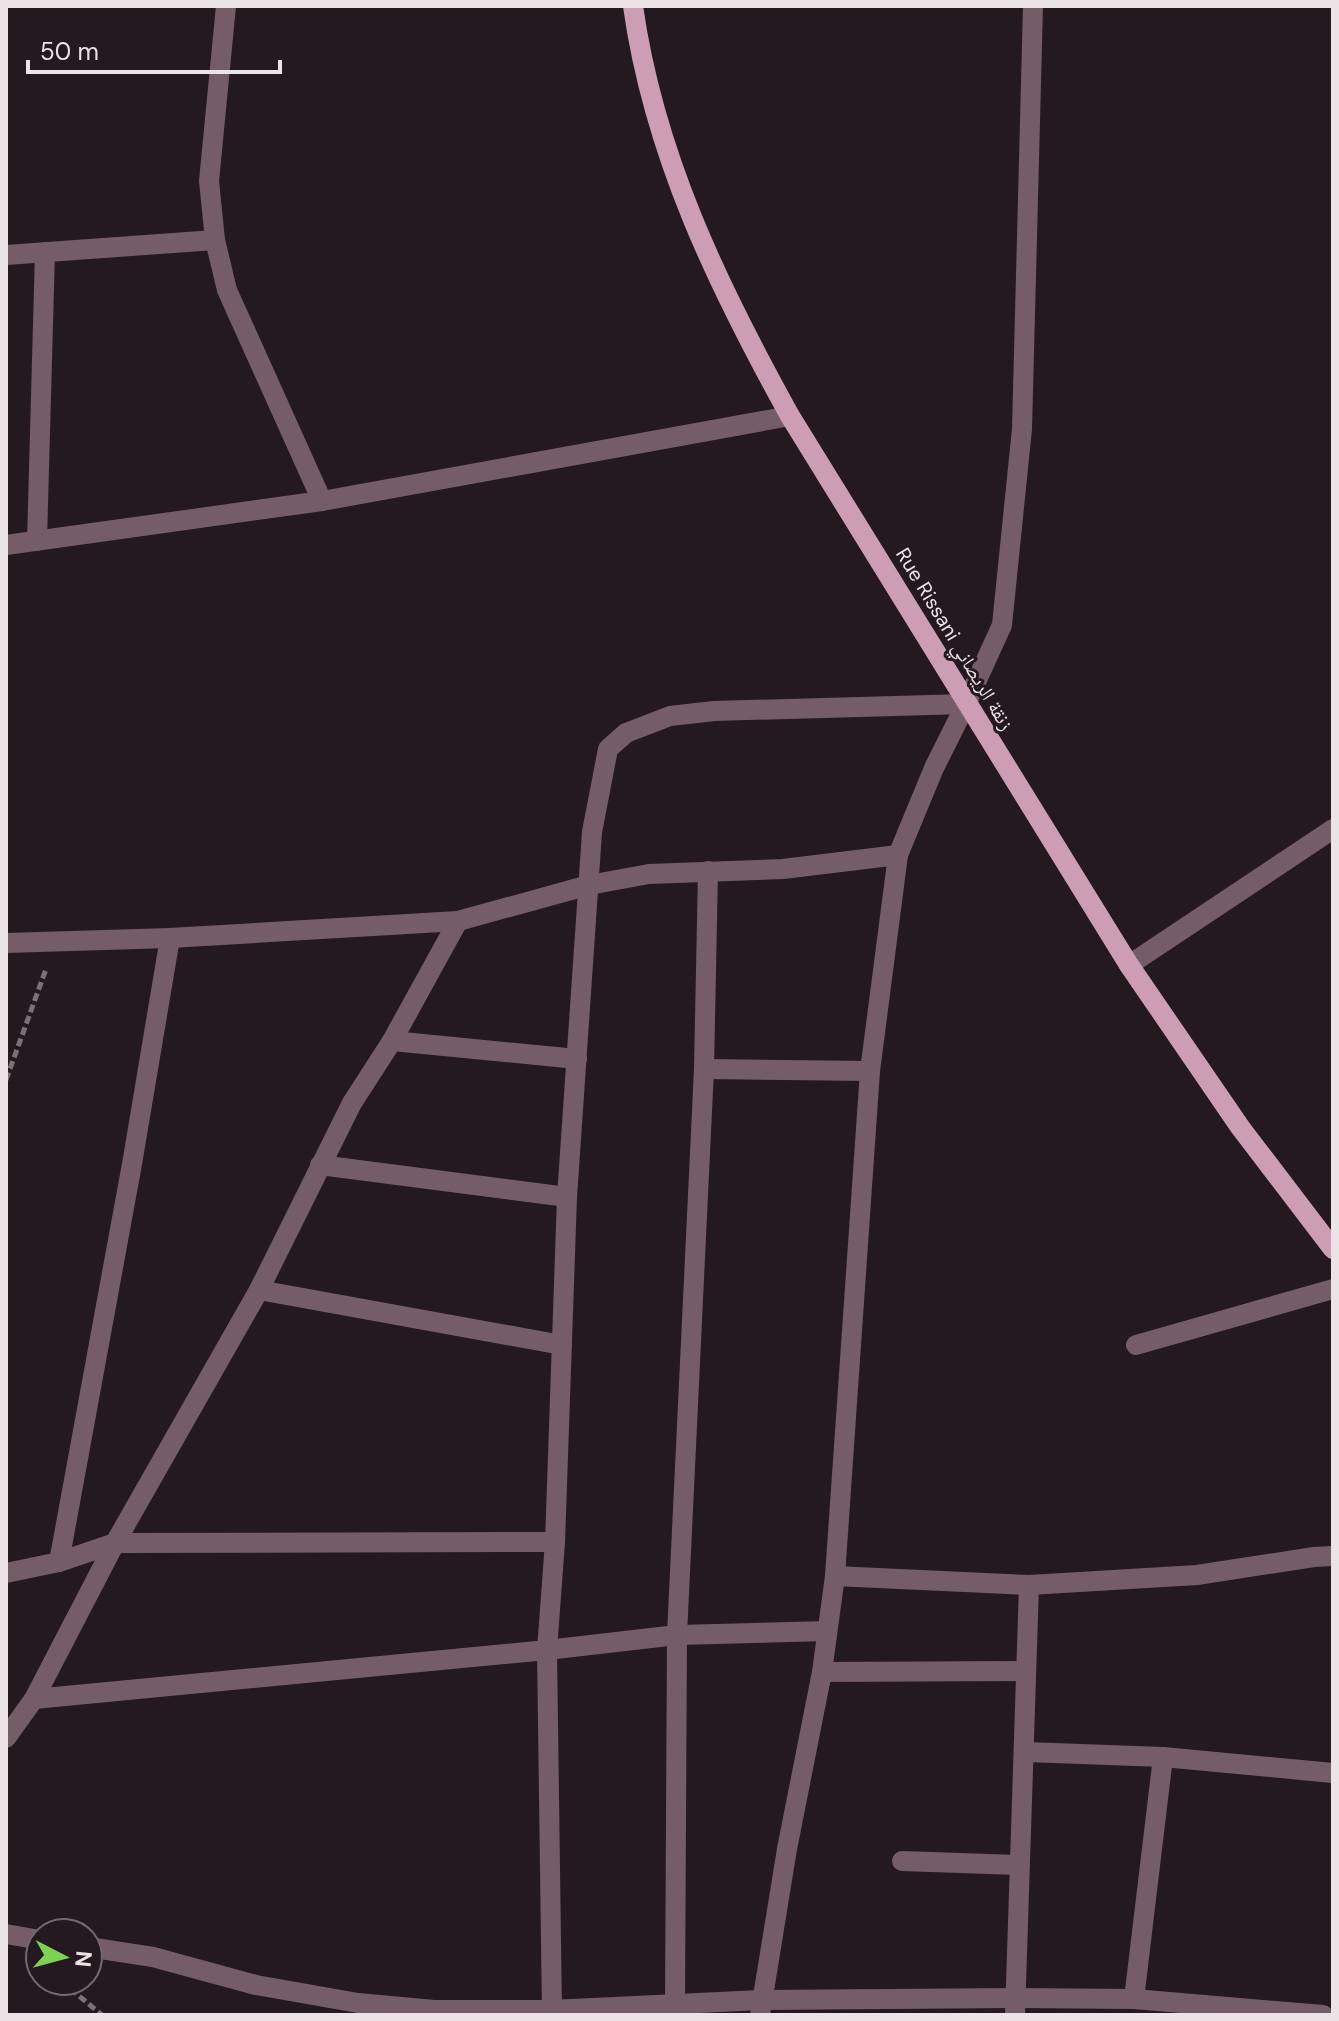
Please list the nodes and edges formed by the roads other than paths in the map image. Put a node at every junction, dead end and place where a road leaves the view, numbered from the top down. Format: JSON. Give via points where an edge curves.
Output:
{"nodes":[{"id":1,"x":226,"y":6,"type":"edge"},
{"id":2,"x":633,"y":6,"type":"edge"},
{"id":3,"x":1033,"y":6,"type":"edge"},
{"id":4,"x":215,"y":240,"type":"junction"},
{"id":5,"x":45,"y":252,"type":"junction"},
{"id":6,"x":6,"y":255,"type":"edge"},
{"id":7,"x":790,"y":416,"type":"junction"},
{"id":8,"x":322,"y":501,"type":"junction"},
{"id":9,"x":37,"y":541,"type":"junction"},
{"id":10,"x":6,"y":545,"type":"edge"},
{"id":11,"x":966,"y":704,"type":"junction"},
{"id":12,"x":1333,"y":829,"type":"edge"},
{"id":13,"x":898,"y":855,"type":"junction"},
{"id":14,"x":708,"y":871,"type":"junction"},
{"id":15,"x":589,"y":885,"type":"junction"},
{"id":16,"x":458,"y":921,"type":"junction"},
{"id":17,"x":170,"y":938,"type":"junction"},
{"id":18,"x":6,"y":943,"type":"edge"},
{"id":19,"x":1129,"y":965,"type":"junction"},
{"id":20,"x":392,"y":1041,"type":"junction"},
{"id":21,"x":577,"y":1059,"type":"junction"},
{"id":22,"x":704,"y":1069,"type":"junction"},
{"id":23,"x":870,"y":1071,"type":"junction"},
{"id":24,"x":320,"y":1165,"type":"junction"},
{"id":25,"x":567,"y":1197,"type":"junction"},
{"id":26,"x":1333,"y":1249,"type":"edge"},
{"id":27,"x":1333,"y":1289,"type":"edge"},
{"id":28,"x":259,"y":1290,"type":"junction"},
{"id":29,"x":562,"y":1345,"type":"junction"},
{"id":30,"x":1136,"y":1345,"type":"dead end"},
{"id":31,"x":555,"y":1542,"type":"junction"},
{"id":32,"x":115,"y":1543,"type":"junction"},
{"id":33,"x":1333,"y":1556,"type":"edge"},
{"id":34,"x":59,"y":1562,"type":"junction"},
{"id":35,"x":6,"y":1573,"type":"edge"},
{"id":36,"x":835,"y":1576,"type":"junction"},
{"id":37,"x":1029,"y":1585,"type":"junction"},
{"id":38,"x":827,"y":1631,"type":"junction"},
{"id":39,"x":677,"y":1635,"type":"junction"},
{"id":40,"x":547,"y":1650,"type":"junction"},
{"id":41,"x":1025,"y":1671,"type":"junction"},
{"id":42,"x":822,"y":1672,"type":"junction"},
{"id":43,"x":34,"y":1699,"type":"junction"},
{"id":44,"x":6,"y":1738,"type":"edge"},
{"id":45,"x":1026,"y":1752,"type":"junction"},
{"id":46,"x":1163,"y":1757,"type":"junction"},
{"id":47,"x":1333,"y":1773,"type":"edge"},
{"id":48,"x":902,"y":1861,"type":"dead end"},
{"id":49,"x":1019,"y":1865,"type":"junction"},
{"id":50,"x":104,"y":1949,"type":"edge"},
{"id":51,"x":1134,"y":1999,"type":"junction"},
{"id":52,"x":675,"y":2004,"type":"junction"},
{"id":53,"x":1016,"y":2007,"type":"edge"},
{"id":54,"x":760,"y":2008,"type":"edge"},
{"id":55,"x":552,"y":2013,"type":"edge"},
{"id":56,"x":1323,"y":2015,"type":"edge"}],
"edges":[{"from":1,"to":4,"type":"street","via":[[209,181]]},
{"from":2,"to":7,"type":"main road","name":"Rue Rissani زنقة الريصاني","via":[[641,61],[696,231]]},
{"from":3,"to":11,"type":"street","via":[[1022,429],[1002,625]]},
{"from":4,"to":5,"type":"street"},
{"from":4,"to":8,"type":"street","via":[[227,290]]},
{"from":5,"to":6,"type":"street"},
{"from":5,"to":9,"type":"street"},
{"from":7,"to":8,"type":"street"},
{"from":7,"to":11,"type":"main road","name":"Rue Rissani زنقة الريصاني"},
{"from":8,"to":9,"type":"street"},
{"from":9,"to":10,"type":"street"},
{"from":11,"to":13,"type":"street"},
{"from":11,"to":15,"type":"street","via":[[714,711],[670,716],[626,733],[608,749],[592,832]]},
{"from":11,"to":19,"type":"main road","name":"Rue Rissani زنقة الريصاني"},
{"from":12,"to":19,"type":"street"},
{"from":13,"to":14,"type":"street","via":[[783,869]]},
{"from":13,"to":23,"type":"street"},
{"from":14,"to":15,"type":"street"},
{"from":14,"to":22,"type":"street"},
{"from":15,"to":16,"type":"street"},
{"from":15,"to":21,"type":"street"},
{"from":16,"to":17,"type":"street"},
{"from":16,"to":20,"type":"street"},
{"from":17,"to":18,"type":"street"},
{"from":17,"to":34,"type":"street"},
{"from":19,"to":26,"type":"main road","name":"Rue Rissani زنقة الريصاني","via":[[1240,1127]]},
{"from":20,"to":21,"type":"street"},
{"from":20,"to":24,"type":"street"},
{"from":21,"to":25,"type":"street"},
{"from":22,"to":23,"type":"street"},
{"from":22,"to":39,"type":"street"},
{"from":23,"to":36,"type":"street"},
{"from":24,"to":25,"type":"street"},
{"from":24,"to":28,"type":"street"},
{"from":25,"to":29,"type":"street"},
{"from":27,"to":30,"type":"street"},
{"from":28,"to":29,"type":"street"},
{"from":28,"to":32,"type":"street"},
{"from":29,"to":31,"type":"street"},
{"from":31,"to":32,"type":"street"},
{"from":31,"to":40,"type":"street"},
{"from":32,"to":34,"type":"street"},
{"from":32,"to":43,"type":"street"},
{"from":33,"to":37,"type":"street","via":[[1197,1575]]},
{"from":34,"to":35,"type":"street"},
{"from":36,"to":37,"type":"street"},
{"from":36,"to":38,"type":"street"},
{"from":37,"to":41,"type":"street"},
{"from":38,"to":39,"type":"street"},
{"from":38,"to":42,"type":"street"},
{"from":39,"to":40,"type":"street"},
{"from":39,"to":52,"type":"street"},
{"from":40,"to":43,"type":"street"},
{"from":40,"to":55,"type":"street"},
{"from":41,"to":42,"type":"street"},
{"from":41,"to":45,"type":"street"},
{"from":42,"to":54,"type":"street"},
{"from":43,"to":44,"type":"street"},
{"from":45,"to":46,"type":"street"},
{"from":45,"to":49,"type":"street"},
{"from":46,"to":47,"type":"street"},
{"from":46,"to":51,"type":"street"},
{"from":48,"to":49,"type":"street"},
{"from":49,"to":53,"type":"street"},
{"from":50,"to":55,"type":"street","via":[[358,2003]]},
{"from":51,"to":53,"type":"street"},
{"from":51,"to":56,"type":"street"},
{"from":52,"to":54,"type":"street"},
{"from":52,"to":55,"type":"street"},
{"from":53,"to":54,"type":"street"}]}
